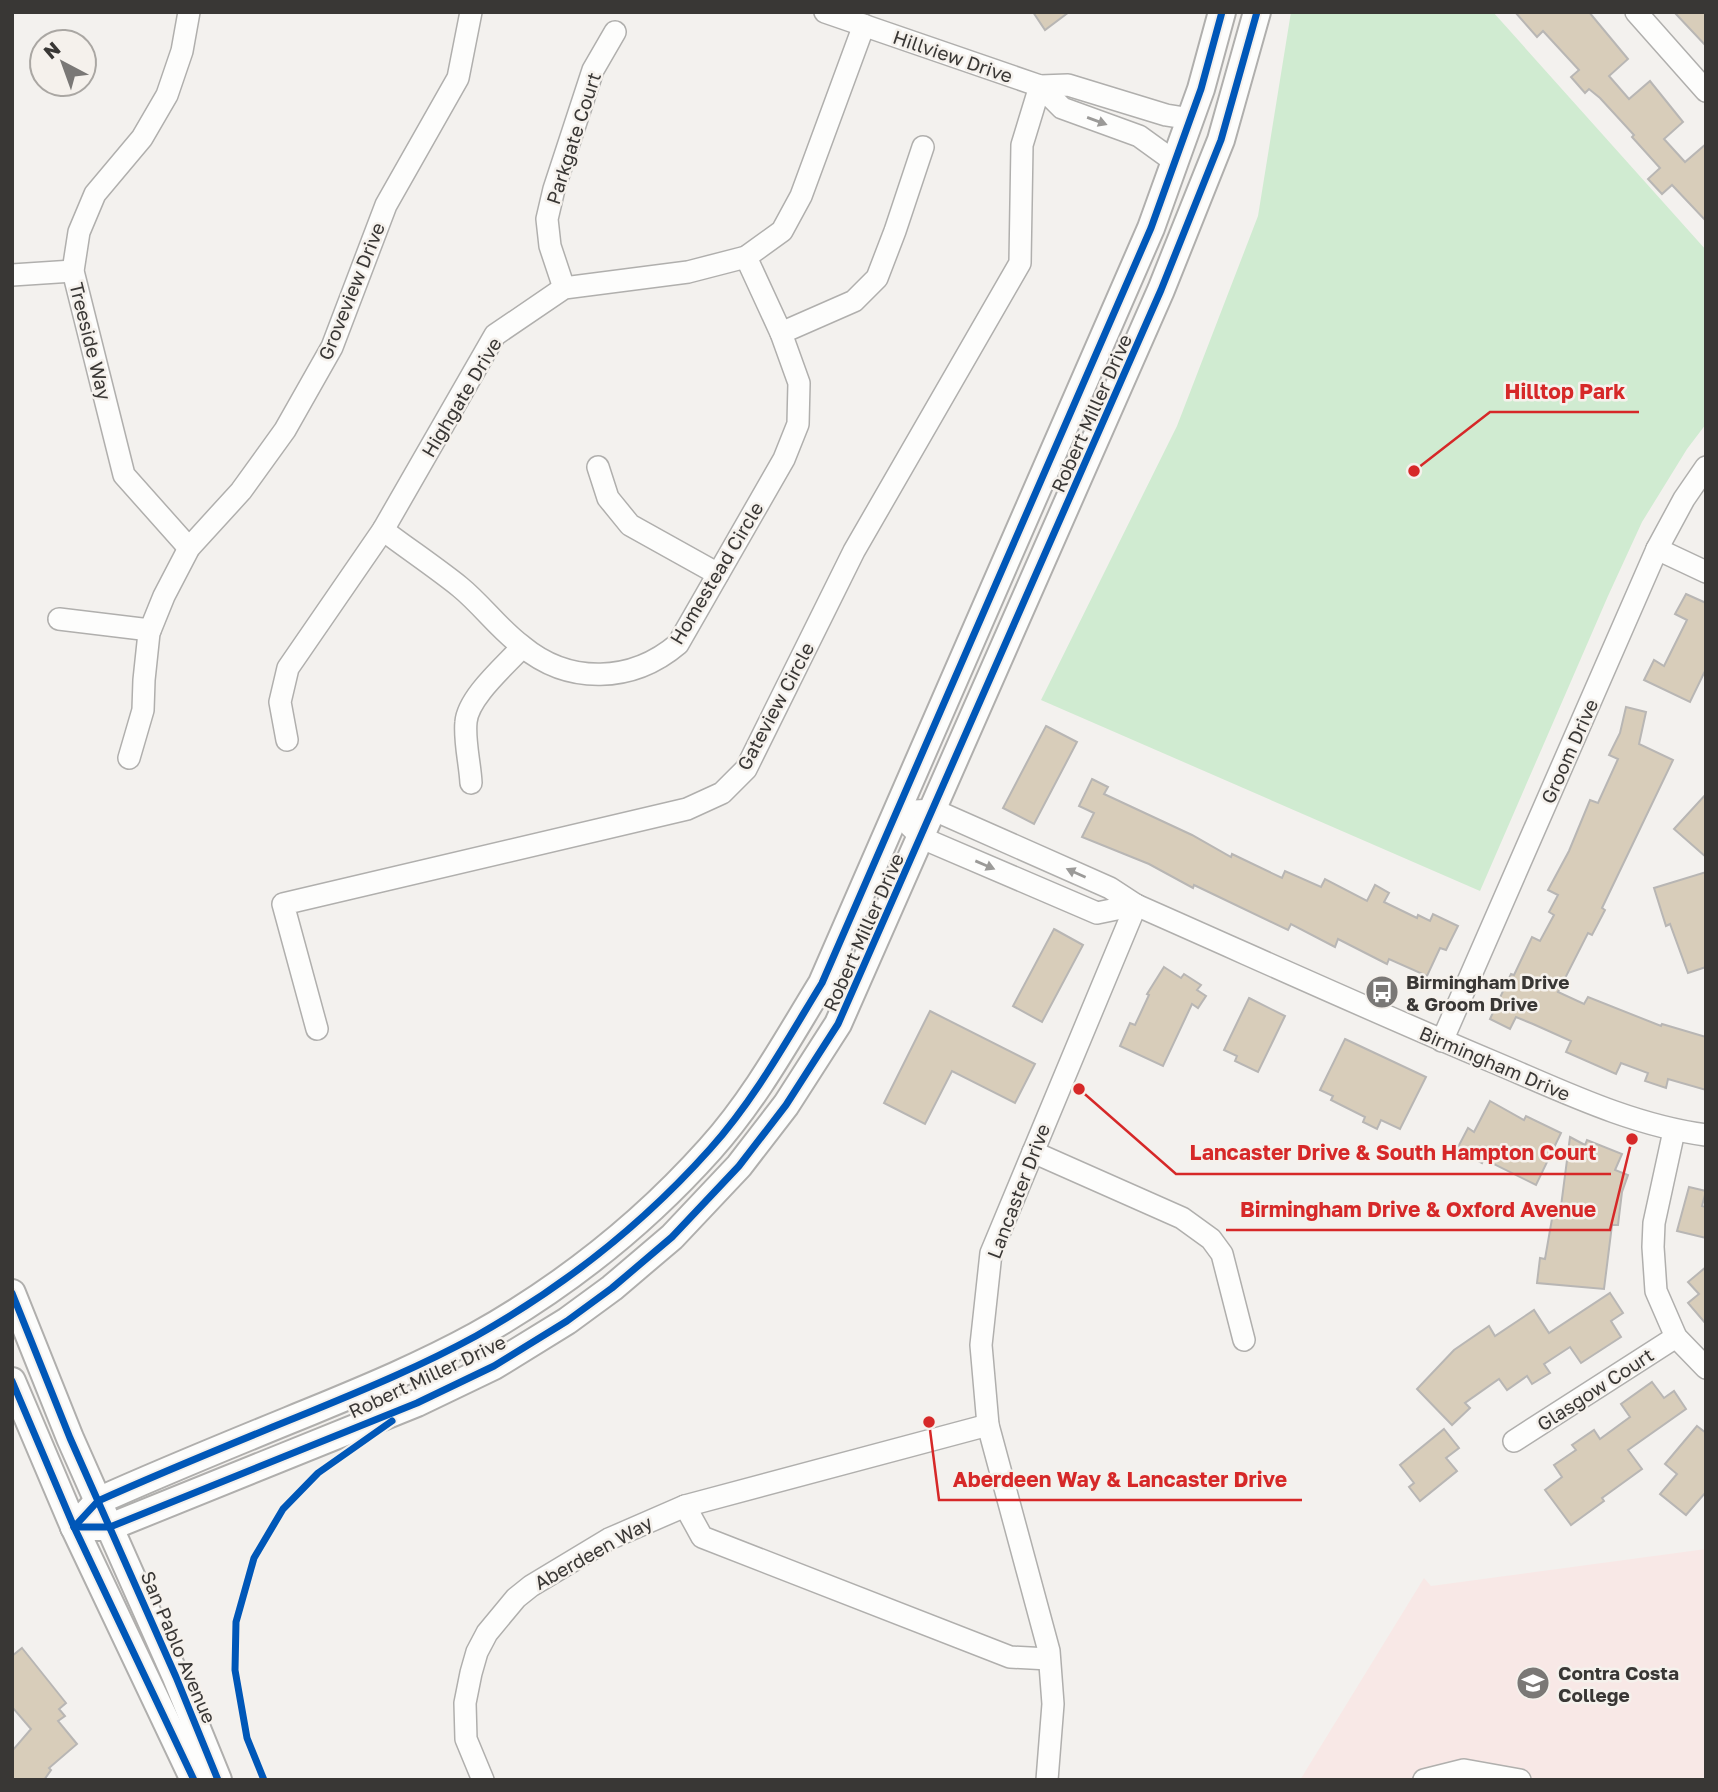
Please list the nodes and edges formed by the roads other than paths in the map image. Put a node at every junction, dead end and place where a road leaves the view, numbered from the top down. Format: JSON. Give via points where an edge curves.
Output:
{"nodes":[{"id":1,"x":189,"y":12,"type":"edge"},
{"id":2,"x":471,"y":12,"type":"edge"},
{"id":3,"x":825,"y":12,"type":"edge"},
{"id":4,"x":1222,"y":12,"type":"edge"},
{"id":5,"x":1257,"y":12,"type":"edge"},
{"id":6,"x":1636,"y":12,"type":"edge"},
{"id":7,"x":866,"y":17,"type":"edge"},
{"id":8,"x":615,"y":32,"type":"dead end"},
{"id":9,"x":1040,"y":86,"type":"junction"},
{"id":10,"x":1706,"y":91,"type":"edge"},
{"id":11,"x":1191,"y":119,"type":"junction"},
{"id":12,"x":923,"y":147,"type":"dead end"},
{"id":13,"x":1175,"y":162,"type":"junction"},
{"id":14,"x":746,"y":257,"type":"junction"},
{"id":15,"x":73,"y":271,"type":"junction"},
{"id":16,"x":12,"y":275,"type":"edge"},
{"id":17,"x":564,"y":288,"type":"junction"},
{"id":18,"x":781,"y":333,"type":"junction"},
{"id":19,"x":598,"y":467,"type":"dead end"},
{"id":20,"x":1706,"y":467,"type":"edge"},
{"id":21,"x":383,"y":530,"type":"junction"},
{"id":22,"x":189,"y":548,"type":"junction"},
{"id":23,"x":1657,"y":550,"type":"junction"},
{"id":24,"x":1706,"y":572,"type":"edge"},
{"id":25,"x":718,"y":573,"type":"junction"},
{"id":26,"x":59,"y":619,"type":"dead end"},
{"id":27,"x":150,"y":630,"type":"junction"},
{"id":28,"x":522,"y":647,"type":"junction"},
{"id":29,"x":287,"y":740,"type":"dead end"},
{"id":30,"x":129,"y":758,"type":"dead end"},
{"id":31,"x":471,"y":783,"type":"dead end"},
{"id":32,"x":934,"y":810,"type":"junction"},
{"id":33,"x":895,"y":812,"type":"junction"},
{"id":34,"x":922,"y":838,"type":"junction"},
{"id":35,"x":1136,"y":905,"type":"junction"},
{"id":36,"x":317,"y":1029,"type":"dead end"},
{"id":37,"x":1442,"y":1041,"type":"junction"},
{"id":38,"x":1674,"y":1131,"type":"junction"},
{"id":39,"x":1706,"y":1135,"type":"edge"},
{"id":40,"x":1033,"y":1152,"type":"junction"},
{"id":41,"x":12,"y":1293,"type":"edge"},
{"id":42,"x":1676,"y":1337,"type":"junction"},
{"id":43,"x":1244,"y":1340,"type":"dead end"},
{"id":44,"x":1706,"y":1368,"type":"edge"},
{"id":45,"x":12,"y":1381,"type":"edge"},
{"id":46,"x":988,"y":1425,"type":"junction"},
{"id":47,"x":1514,"y":1441,"type":"dead end"},
{"id":48,"x":98,"y":1501,"type":"junction"},
{"id":49,"x":685,"y":1506,"type":"junction"},
{"id":50,"x":74,"y":1527,"type":"junction"},
{"id":51,"x":110,"y":1527,"type":"junction"},
{"id":52,"x":1049,"y":1659,"type":"junction"},
{"id":53,"x":194,"y":1780,"type":"edge"},
{"id":54,"x":218,"y":1780,"type":"edge"},
{"id":55,"x":483,"y":1780,"type":"edge"},
{"id":56,"x":1047,"y":1780,"type":"edge"},
{"id":57,"x":1424,"y":1780,"type":"edge"},
{"id":58,"x":1520,"y":1780,"type":"edge"}],
"edges":[{"from":1,"to":15,"type":"street","name":"Treeside Way","via":[[167,95],[142,138],[95,194],[79,232]]},
{"from":2,"to":22,"type":"street","name":"Groveview Drive","via":[[458,78],[386,205],[332,347],[241,491]]},
{"from":3,"to":7,"type":"street","name":"Hillview Drive"},
{"from":4,"to":11,"type":"main road","name":"Robert Miller Drive"},
{"from":5,"to":32,"type":"main road","name":"Robert Miller Drive","via":[[1221,140],[1161,290]]},
{"from":6,"to":10,"type":"street"},
{"from":7,"to":9,"type":"street","name":"Hillview Drive"},
{"from":7,"to":14,"type":"street","name":"Highgate Drive","via":[[801,196],[782,231]]},
{"from":8,"to":17,"type":"street","name":"Parkgate Court","via":[[593,70],[547,219],[550,246]]},
{"from":9,"to":11,"type":"street","via":[[1068,85]]},
{"from":9,"to":13,"type":"street","one_way":true,"via":[[1062,108],[1139,136]]},
{"from":9,"to":36,"type":"street","name":"Gateview Circle","via":[[1022,145],[1020,263],[854,551],[746,769],[722,793],[687,809],[283,904]]},
{"from":11,"to":13,"type":"main road","name":"Robert Miller Drive"},
{"from":12,"to":18,"type":"street","via":[[877,278],[854,301]]},
{"from":13,"to":33,"type":"main road","name":"Robert Miller Drive","via":[[1152,228]]},
{"from":14,"to":17,"type":"street","name":"Highgate Drive","via":[[688,272]]},
{"from":14,"to":18,"type":"street","name":"Homestead Circle"},
{"from":15,"to":16,"type":"street"},
{"from":15,"to":22,"type":"street","name":"Treeside Way","via":[[124,475]]},
{"from":17,"to":21,"type":"street","name":"Highgate Drive","via":[[495,335]]},
{"from":18,"to":25,"type":"street","name":"Homestead Circle","via":[[799,383],[798,424],[784,459]]},
{"from":19,"to":25,"type":"street","via":[[608,498],[630,525]]},
{"from":20,"to":23,"type":"street","name":"Groom Drive"},
{"from":21,"to":28,"type":"street","name":"Homestead Circle","via":[[461,588]]},
{"from":21,"to":29,"type":"street","name":"Highgate Drive","via":[[288,668],[280,702]]},
{"from":22,"to":27,"type":"street","name":"Groveview Drive"},
{"from":23,"to":24,"type":"street"},
{"from":23,"to":37,"type":"street","name":"Groom Drive"},
{"from":25,"to":28,"type":"street","name":"Homestead Circle","via":[[678,644],[640,667],[607,676],[570,672]]},
{"from":26,"to":27,"type":"street"},
{"from":27,"to":30,"type":"street","name":"Groveview Drive","via":[[144,710]]},
{"from":28,"to":31,"type":"street","via":[[485,686],[466,720]]},
{"from":32,"to":33,"type":"street","name":"Birmingham Drive"},
{"from":32,"to":34,"type":"main road","name":"Robert Miller Drive"},
{"from":35,"to":32,"type":"street","name":"Birmingham Drive","one_way":true,"via":[[1110,888]]},
{"from":33,"to":34,"type":"street"},
{"from":33,"to":48,"type":"main road","name":"Robert Miller Drive","via":[[822,983],[759,1086],[710,1148],[642,1218],[537,1299],[474,1337],[399,1375]]},
{"from":34,"to":35,"type":"street","one_way":true,"via":[[1097,913]]},
{"from":34,"to":51,"type":"main road","name":"Robert Miller Drive","via":[[838,1024],[786,1105],[706,1203],[612,1288],[494,1366],[417,1403]]},
{"from":35,"to":37,"type":"street","name":"Birmingham Drive"},
{"from":35,"to":40,"type":"street","name":"Lancaster Drive"},
{"from":37,"to":38,"type":"street","name":"Birmingham Drive","via":[[1596,1105]]},
{"from":38,"to":39,"type":"street","name":"Birmingham Drive"},
{"from":38,"to":42,"type":"street","via":[[1653,1247],[1656,1291]]},
{"from":40,"to":43,"type":"street","via":[[1182,1218],[1211,1239],[1222,1254]]},
{"from":40,"to":46,"type":"street","name":"Lancaster Drive","via":[[990,1253],[981,1346]]},
{"from":41,"to":48,"type":"main road","name":"San Pablo Avenue"},
{"from":42,"to":44,"type":"street"},
{"from":42,"to":47,"type":"street","name":"Glasgow Court"},
{"from":45,"to":50,"type":"main road"},
{"from":46,"to":49,"type":"street","name":"Aberdeen Way"},
{"from":46,"to":52,"type":"street","name":"Lancaster Drive"},
{"from":48,"to":50,"type":"main road"},
{"from":48,"to":51,"type":"main road","name":"San Pablo Avenue"},
{"from":49,"to":52,"type":"street","via":[[702,1537],[1010,1657]]},
{"from":49,"to":55,"type":"street","name":"Aberdeen Way","via":[[562,1565],[516,1598],[493,1623],[477,1652],[465,1703],[466,1739]]},
{"from":50,"to":51,"type":"main road"},
{"from":50,"to":53,"type":"main road"},
{"from":51,"to":54,"type":"main road","name":"San Pablo Avenue"},
{"from":52,"to":56,"type":"street","name":"Lancaster Drive","via":[[1053,1704]]},
{"from":57,"to":58,"type":"street","via":[[1464,1770]]}]}
